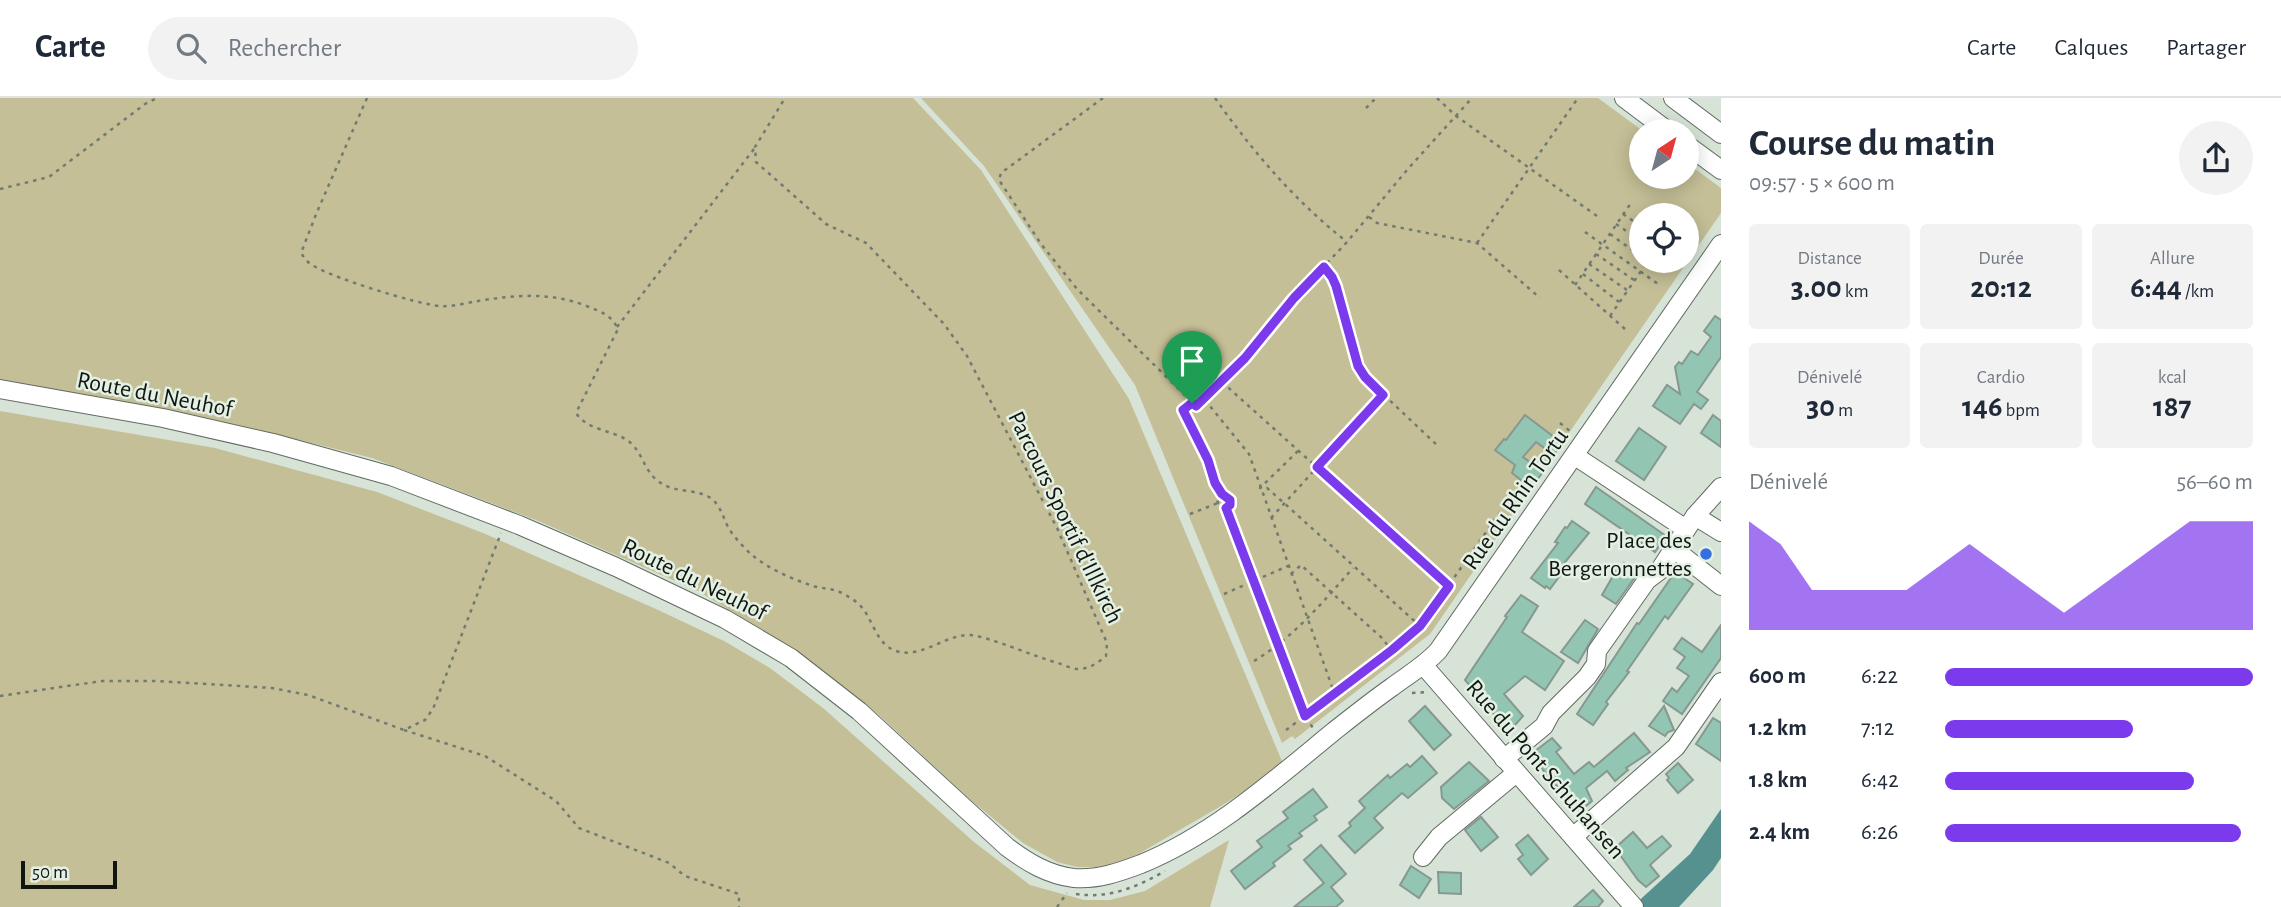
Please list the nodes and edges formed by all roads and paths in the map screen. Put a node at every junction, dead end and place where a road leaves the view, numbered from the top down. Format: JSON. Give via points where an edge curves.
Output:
{"nodes":[{"id":1,"x":157,"y":98,"type":"edge"},
{"id":2,"x":367,"y":98,"type":"edge"},
{"id":3,"x":785,"y":98,"type":"edge"},
{"id":4,"x":1103,"y":98,"type":"edge"},
{"id":5,"x":1215,"y":98,"type":"edge"},
{"id":6,"x":1376,"y":98,"type":"edge"},
{"id":7,"x":1437,"y":98,"type":"edge"},
{"id":8,"x":1472,"y":98,"type":"edge"},
{"id":9,"x":1578,"y":98,"type":"edge"},
{"id":10,"x":1624,"y":98,"type":"edge"},
{"id":11,"x":1673,"y":98,"type":"edge"},
{"id":12,"x":1366,"y":108,"type":"dead end"},
{"id":13,"x":1456,"y":116,"type":"junction"},
{"id":14,"x":1652,"y":119,"type":"edge"},
{"id":15,"x":1721,"y":134,"type":"edge"},
{"id":16,"x":756,"y":146,"type":"junction"},
{"id":17,"x":1699,"y":154,"type":"edge"},
{"id":18,"x":1528,"y":168,"type":"junction"},
{"id":19,"x":1721,"y":170,"type":"edge"},
{"id":20,"x":0,"y":190,"type":"edge"},
{"id":21,"x":1631,"y":202,"type":"dead end"},
{"id":22,"x":1623,"y":214,"type":"junction"},
{"id":23,"x":1368,"y":216,"type":"junction"},
{"id":24,"x":1597,"y":216,"type":"dead end"},
{"id":25,"x":1629,"y":218,"type":"edge"},
{"id":26,"x":1616,"y":225,"type":"junction"},
{"id":27,"x":1586,"y":232,"type":"dead end"},
{"id":28,"x":1610,"y":234,"type":"junction"},
{"id":29,"x":1629,"y":234,"type":"edge"},
{"id":30,"x":1347,"y":242,"type":"junction"},
{"id":31,"x":1477,"y":243,"type":"junction"},
{"id":32,"x":1603,"y":244,"type":"junction"},
{"id":33,"x":1721,"y":244,"type":"edge"},
{"id":34,"x":1629,"y":248,"type":"edge"},
{"id":35,"x":1596,"y":254,"type":"junction"},
{"id":36,"x":1629,"y":262,"type":"edge"},
{"id":37,"x":1589,"y":264,"type":"junction"},
{"id":38,"x":1324,"y":267,"type":"junction"},
{"id":39,"x":1559,"y":270,"type":"dead end"},
{"id":40,"x":1640,"y":273,"type":"edge"},
{"id":41,"x":1644,"y":273,"type":"edge"},
{"id":42,"x":1583,"y":274,"type":"junction"},
{"id":43,"x":1634,"y":281,"type":"junction"},
{"id":44,"x":1658,"y":284,"type":"dead end"},
{"id":45,"x":1575,"y":285,"type":"junction"},
{"id":46,"x":1628,"y":291,"type":"junction"},
{"id":47,"x":1540,"y":298,"type":"dead end"},
{"id":48,"x":1619,"y":303,"type":"junction"},
{"id":49,"x":1610,"y":316,"type":"junction"},
{"id":50,"x":617,"y":327,"type":"junction"},
{"id":51,"x":1626,"y":330,"type":"dead end"},
{"id":52,"x":1221,"y":382,"type":"junction"},
{"id":53,"x":0,"y":389,"type":"edge"},
{"id":54,"x":1383,"y":395,"type":"junction"},
{"id":55,"x":1204,"y":398,"type":"junction"},
{"id":56,"x":1192,"y":403,"type":"junction"},
{"id":57,"x":1560,"y":424,"type":"dead end"},
{"id":58,"x":1573,"y":434,"type":"dead end"},
{"id":59,"x":1438,"y":446,"type":"dead end"},
{"id":60,"x":1298,"y":450,"type":"junction"},
{"id":61,"x":1575,"y":456,"type":"junction"},
{"id":62,"x":1317,"y":467,"type":"junction"},
{"id":63,"x":1721,"y":487,"type":"edge"},
{"id":64,"x":1260,"y":488,"type":"junction"},
{"id":65,"x":1222,"y":494,"type":"junction"},
{"id":66,"x":1218,"y":503,"type":"junction"},
{"id":67,"x":1284,"y":503,"type":"junction"},
{"id":68,"x":1226,"y":508,"type":"junction"},
{"id":69,"x":1501,"y":511,"type":"dead end"},
{"id":70,"x":1190,"y":514,"type":"dead end"},
{"id":71,"x":1271,"y":518,"type":"junction"},
{"id":72,"x":1690,"y":522,"type":"junction"},
{"id":73,"x":502,"y":530,"type":"dead end"},
{"id":74,"x":1721,"y":533,"type":"edge"},
{"id":75,"x":1674,"y":549,"type":"junction"},
{"id":76,"x":1288,"y":566,"type":"junction"},
{"id":77,"x":1353,"y":568,"type":"junction"},
{"id":78,"x":1291,"y":574,"type":"junction"},
{"id":79,"x":1254,"y":581,"type":"junction"},
{"id":80,"x":1449,"y":586,"type":"junction"},
{"id":81,"x":1721,"y":586,"type":"edge"},
{"id":82,"x":1331,"y":593,"type":"junction"},
{"id":83,"x":1224,"y":594,"type":"dead end"},
{"id":84,"x":1307,"y":620,"type":"junction"},
{"id":85,"x":1420,"y":626,"type":"junction"},
{"id":86,"x":1279,"y":644,"type":"junction"},
{"id":87,"x":1392,"y":650,"type":"junction"},
{"id":88,"x":1255,"y":661,"type":"dead end"},
{"id":89,"x":1424,"y":666,"type":"junction"},
{"id":90,"x":1718,"y":686,"type":"edge"},
{"id":91,"x":1435,"y":693,"type":"dead end"},
{"id":92,"x":0,"y":695,"type":"edge"},
{"id":93,"x":1335,"y":695,"type":"junction"},
{"id":94,"x":1402,"y":700,"type":"dead end"},
{"id":95,"x":1305,"y":716,"type":"junction"},
{"id":96,"x":1313,"y":728,"type":"dead end"},
{"id":97,"x":404,"y":730,"type":"junction"},
{"id":98,"x":1286,"y":730,"type":"dead end"},
{"id":99,"x":1510,"y":766,"type":"junction"},
{"id":100,"x":1281,"y":775,"type":"joint"},
{"id":101,"x":1573,"y":837,"type":"junction"},
{"id":102,"x":1423,"y":858,"type":"dead end"},
{"id":103,"x":1172,"y":867,"type":"dead end"},
{"id":104,"x":1059,"y":891,"type":"dead end"},
{"id":105,"x":1067,"y":893,"type":"junction"},
{"id":106,"x":1633,"y":906,"type":"edge"},
{"id":107,"x":739,"y":907,"type":"edge"},
{"id":108,"x":1057,"y":907,"type":"edge"}],
"edges":[{"from":1,"to":20,"type":"path","via":[[49,177]]},
{"from":2,"to":50,"type":"path","via":[[301,253],[308,263],[340,278],[441,307],[511,295],[569,300],[604,313]]},
{"from":3,"to":16,"type":"path"},
{"from":4,"to":56,"type":"path","via":[[1001,173],[999,180],[1077,289]]},
{"from":5,"to":30,"type":"path","via":[[1279,181]]},
{"from":6,"to":12,"type":"path"},
{"from":7,"to":13,"type":"path"},
{"from":8,"to":13,"type":"path"},
{"from":9,"to":18,"type":"path"},
{"from":10,"to":14,"type":"street"},
{"from":11,"to":15,"type":"street"},
{"from":13,"to":18,"type":"path"},
{"from":13,"to":23,"type":"path"},
{"from":16,"to":50,"type":"path"},
{"from":16,"to":50,"type":"path","name":"Parcours Sportif d'Illkirch","via":[[756,162],[826,224],[866,243],[959,345],[1056,528],[1107,643],[1106,656],[1078,669],[968,634],[917,652],[898,652],[881,640],[868,615],[851,598],[772,569],[728,528],[713,500],[659,483],[649,474],[638,449],[586,424],[576,414]]},
{"from":17,"to":19,"type":"street"},
{"from":18,"to":24,"type":"path"},
{"from":18,"to":31,"type":"path"},
{"from":21,"to":22,"type":"path"},
{"from":22,"to":25,"type":"path"},
{"from":22,"to":26,"type":"path"},
{"from":23,"to":30,"type":"path"},
{"from":23,"to":31,"type":"path","via":[[1377,223]]},
{"from":26,"to":28,"type":"path"},
{"from":26,"to":29,"type":"path"},
{"from":27,"to":32,"type":"path"},
{"from":28,"to":32,"type":"path"},
{"from":28,"to":34,"type":"path"},
{"from":30,"to":38,"type":"path"},
{"from":31,"to":47,"type":"path"},
{"from":32,"to":35,"type":"path"},
{"from":32,"to":36,"type":"path"},
{"from":33,"to":61,"type":"street","name":"Rue du Rhin Tortu"},
{"from":35,"to":37,"type":"path"},
{"from":35,"to":43,"type":"path"},
{"from":37,"to":42,"type":"path"},
{"from":37,"to":46,"type":"path"},
{"from":38,"to":52,"type":"path"},
{"from":38,"to":54,"type":"path","via":[[1336,286],[1358,366]]},
{"from":39,"to":45,"type":"path"},
{"from":40,"to":43,"type":"path"},
{"from":41,"to":44,"type":"path"},
{"from":42,"to":45,"type":"path"},
{"from":42,"to":48,"type":"path"},
{"from":43,"to":46,"type":"path"},
{"from":45,"to":49,"type":"path"},
{"from":46,"to":48,"type":"path"},
{"from":48,"to":49,"type":"path"},
{"from":49,"to":51,"type":"path"},
{"from":52,"to":55,"type":"path"},
{"from":52,"to":60,"type":"path"},
{"from":53,"to":100,"type":"street","name":"Route du Neuhof","via":[[163,418],[391,476],[616,566],[725,619],[791,658],[859,711],[1007,847],[1035,866],[1062,876],[1107,876],[1157,857],[1217,824]]},
{"from":54,"to":59,"type":"path"},
{"from":54,"to":62,"type":"path"},
{"from":55,"to":56,"type":"path","via":[[1196,406]]},
{"from":55,"to":64,"type":"path","via":[[1249,454]]},
{"from":56,"to":65,"type":"path","via":[[1183,410]]},
{"from":57,"to":58,"type":"path"},
{"from":60,"to":62,"type":"path"},
{"from":60,"to":64,"type":"path"},
{"from":61,"to":72,"type":"street"},
{"from":61,"to":89,"type":"street","name":"Rue du Rhin Tortu"},
{"from":62,"to":67,"type":"path"},
{"from":62,"to":80,"type":"path"},
{"from":63,"to":72,"type":"street"},
{"from":64,"to":67,"type":"path","via":[[1267,488]]},
{"from":64,"to":71,"type":"path"},
{"from":65,"to":66,"type":"path"},
{"from":65,"to":68,"type":"path","via":[[1230,500]]},
{"from":66,"to":68,"type":"path"},
{"from":66,"to":70,"type":"path"},
{"from":67,"to":71,"type":"path"},
{"from":67,"to":77,"type":"path"},
{"from":68,"to":79,"type":"path"},
{"from":69,"to":80,"type":"path"},
{"from":71,"to":76,"type":"path"},
{"from":72,"to":74,"type":"street"},
{"from":72,"to":75,"type":"street"},
{"from":73,"to":97,"type":"path","via":[[433,709],[425,720]]},
{"from":75,"to":81,"type":"street"},
{"from":75,"to":99,"type":"street","via":[[1597,651],[1596,664],[1587,677],[1551,713]]},
{"from":76,"to":78,"type":"path"},
{"from":76,"to":79,"type":"path"},
{"from":77,"to":82,"type":"path"},
{"from":77,"to":85,"type":"path"},
{"from":78,"to":82,"type":"path","via":[[1301,565]]},
{"from":78,"to":84,"type":"path"},
{"from":79,"to":83,"type":"path"},
{"from":79,"to":86,"type":"path"},
{"from":80,"to":85,"type":"path"},
{"from":82,"to":84,"type":"path"},
{"from":82,"to":87,"type":"path"},
{"from":84,"to":86,"type":"path"},
{"from":84,"to":93,"type":"path"},
{"from":85,"to":87,"type":"path"},
{"from":86,"to":88,"type":"path"},
{"from":86,"to":95,"type":"path"},
{"from":87,"to":93,"type":"path"},
{"from":89,"to":99,"type":"street","name":"Rue du Pont Schuhansen"},
{"from":89,"to":100,"type":"street","name":"Rue du Rhin Tortu"},
{"from":90,"to":101,"type":"street","via":[[1671,753]]},
{"from":91,"to":94,"type":"path","via":[[1413,692]]},
{"from":92,"to":97,"type":"path","via":[[102,681],[272,688],[308,695]]},
{"from":93,"to":95,"type":"path"},
{"from":95,"to":96,"type":"path"},
{"from":95,"to":98,"type":"path"},
{"from":97,"to":107,"type":"path","via":[[485,756],[556,801],[579,828],[669,863],[685,876],[739,894]]},
{"from":99,"to":101,"type":"street","name":"Rue du Pont Schuhansen"},
{"from":99,"to":102,"type":"street"},
{"from":101,"to":106,"type":"street","name":"Rue du Pont Schuhansen"},
{"from":103,"to":105,"type":"path","via":[[1119,892],[1093,897]]},
{"from":104,"to":105,"type":"path"},
{"from":105,"to":108,"type":"path"}]}
